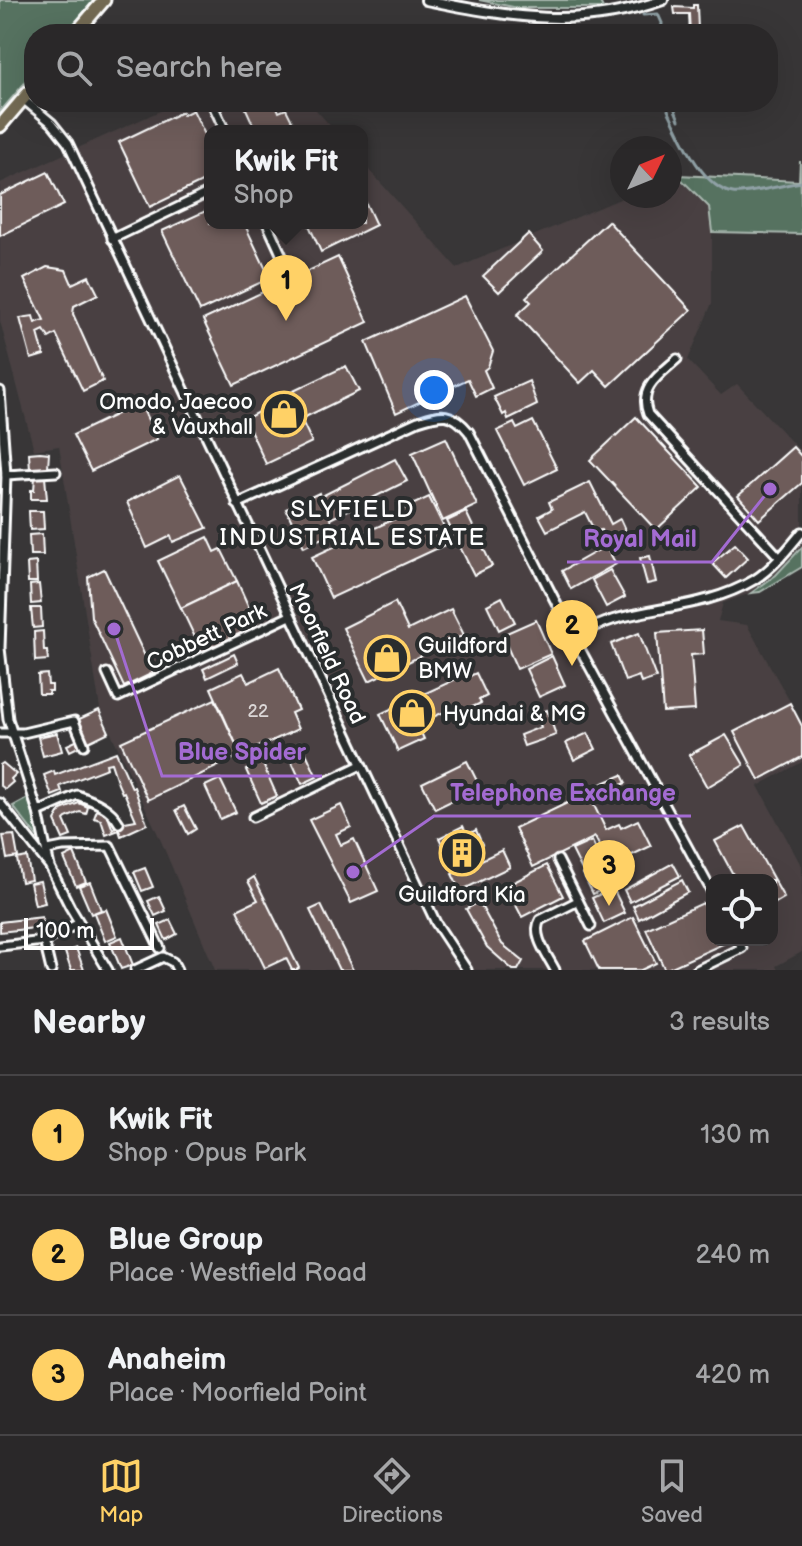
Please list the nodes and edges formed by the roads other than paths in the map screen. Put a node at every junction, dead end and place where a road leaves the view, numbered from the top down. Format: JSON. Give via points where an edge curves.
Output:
{"nodes":[{"id":1,"x":104,"y":0,"type":"edge"},
{"id":2,"x":426,"y":0,"type":"edge"},
{"id":3,"x":663,"y":0,"type":"edge"},
{"id":4,"x":448,"y":2,"type":"edge"},
{"id":5,"x":650,"y":2,"type":"edge"},
{"id":6,"x":84,"y":24,"type":"edge"},
{"id":7,"x":23,"y":99,"type":"edge"},
{"id":8,"x":39,"y":112,"type":"edge"},
{"id":9,"x":0,"y":126,"type":"edge"},
{"id":10,"x":204,"y":195,"type":"edge"},
{"id":11,"x":270,"y":229,"type":"edge"},
{"id":12,"x":112,"y":239,"type":"junction"},
{"id":13,"x":283,"y":258,"type":"dead end"},
{"id":14,"x":677,"y":359,"type":"dead end"},
{"id":15,"x":0,"y":391,"type":"edge"},
{"id":16,"x":56,"y":472,"type":"dead end"},
{"id":17,"x":6,"y":475,"type":"junction"},
{"id":18,"x":237,"y":504,"type":"junction"},
{"id":19,"x":802,"y":532,"type":"edge"},
{"id":20,"x":780,"y":558,"type":"junction"},
{"id":21,"x":290,"y":616,"type":"junction"},
{"id":22,"x":573,"y":636,"type":"junction"},
{"id":23,"x":107,"y":673,"type":"dead end"},
{"id":24,"x":0,"y":733,"type":"edge"},
{"id":25,"x":11,"y":734,"type":"junction"},
{"id":26,"x":84,"y":745,"type":"dead end"},
{"id":27,"x":361,"y":765,"type":"junction"},
{"id":28,"x":0,"y":803,"type":"edge"},
{"id":29,"x":38,"y":812,"type":"junction"},
{"id":30,"x":253,"y":817,"type":"dead end"},
{"id":31,"x":119,"y":823,"type":"dead end"},
{"id":32,"x":48,"y":850,"type":"junction"},
{"id":33,"x":558,"y":860,"type":"dead end"},
{"id":34,"x":50,"y":867,"type":"junction"},
{"id":35,"x":706,"y":881,"type":"edge"},
{"id":36,"x":578,"y":901,"type":"junction"},
{"id":37,"x":79,"y":923,"type":"junction"},
{"id":38,"x":591,"y":926,"type":"dead end"},
{"id":39,"x":44,"y":941,"type":"junction"},
{"id":40,"x":0,"y":946,"type":"edge"},
{"id":41,"x":741,"y":946,"type":"edge"},
{"id":42,"x":160,"y":948,"type":"dead end"},
{"id":43,"x":51,"y":970,"type":"edge"},
{"id":44,"x":108,"y":970,"type":"edge"},
{"id":45,"x":135,"y":970,"type":"edge"},
{"id":46,"x":177,"y":970,"type":"edge"},
{"id":47,"x":467,"y":970,"type":"edge"},
{"id":48,"x":555,"y":970,"type":"edge"},
{"id":49,"x":697,"y":970,"type":"edge"}],
"edges":[{"from":1,"to":6,"type":"main road"},
{"from":2,"to":4,"type":"street"},
{"from":3,"to":5,"type":"street"},
{"from":4,"to":5,"type":"street","via":[[540,19],[593,17]]},
{"from":7,"to":9,"type":"main road"},
{"from":8,"to":12,"type":"street","name":"Moorfield Road","via":[[66,140]]},
{"from":10,"to":12,"type":"street"},
{"from":11,"to":13,"type":"street"},
{"from":12,"to":18,"type":"street","name":"Moorfield Road"},
{"from":14,"to":20,"type":"street","via":[[649,385],[644,404],[648,414]]},
{"from":15,"to":17,"type":"street"},
{"from":16,"to":17,"type":"street"},
{"from":17,"to":25,"type":"street","via":[[0,648]]},
{"from":18,"to":21,"type":"street","name":"Moorfield Road"},
{"from":18,"to":22,"type":"street","via":[[404,427],[436,415],[450,416],[469,432]]},
{"from":19,"to":20,"type":"street"},
{"from":20,"to":22,"type":"street","via":[[727,594],[616,618]]},
{"from":21,"to":23,"type":"street","name":"Cobbett Park","via":[[118,697]]},
{"from":21,"to":27,"type":"street","name":"Moorfield Road"},
{"from":22,"to":35,"type":"street"},
{"from":24,"to":25,"type":"street"},
{"from":25,"to":26,"type":"street","via":[[74,721]]},
{"from":25,"to":29,"type":"street"},
{"from":27,"to":30,"type":"street"},
{"from":27,"to":47,"type":"street","name":"Moorfield Road","via":[[436,923]]},
{"from":28,"to":34,"type":"street"},
{"from":29,"to":31,"type":"street","via":[[77,795],[102,806]]},
{"from":29,"to":32,"type":"street"},
{"from":32,"to":34,"type":"street"},
{"from":32,"to":42,"type":"street","via":[[110,846]]},
{"from":33,"to":36,"type":"street"},
{"from":34,"to":37,"type":"street"},
{"from":36,"to":38,"type":"street"},
{"from":36,"to":48,"type":"street","via":[[537,924]]},
{"from":37,"to":39,"type":"street"},
{"from":37,"to":44,"type":"street"},
{"from":39,"to":40,"type":"street"},
{"from":39,"to":43,"type":"street"},
{"from":41,"to":49,"type":"street"},
{"from":45,"to":46,"type":"street","via":[[163,957]]}]}
